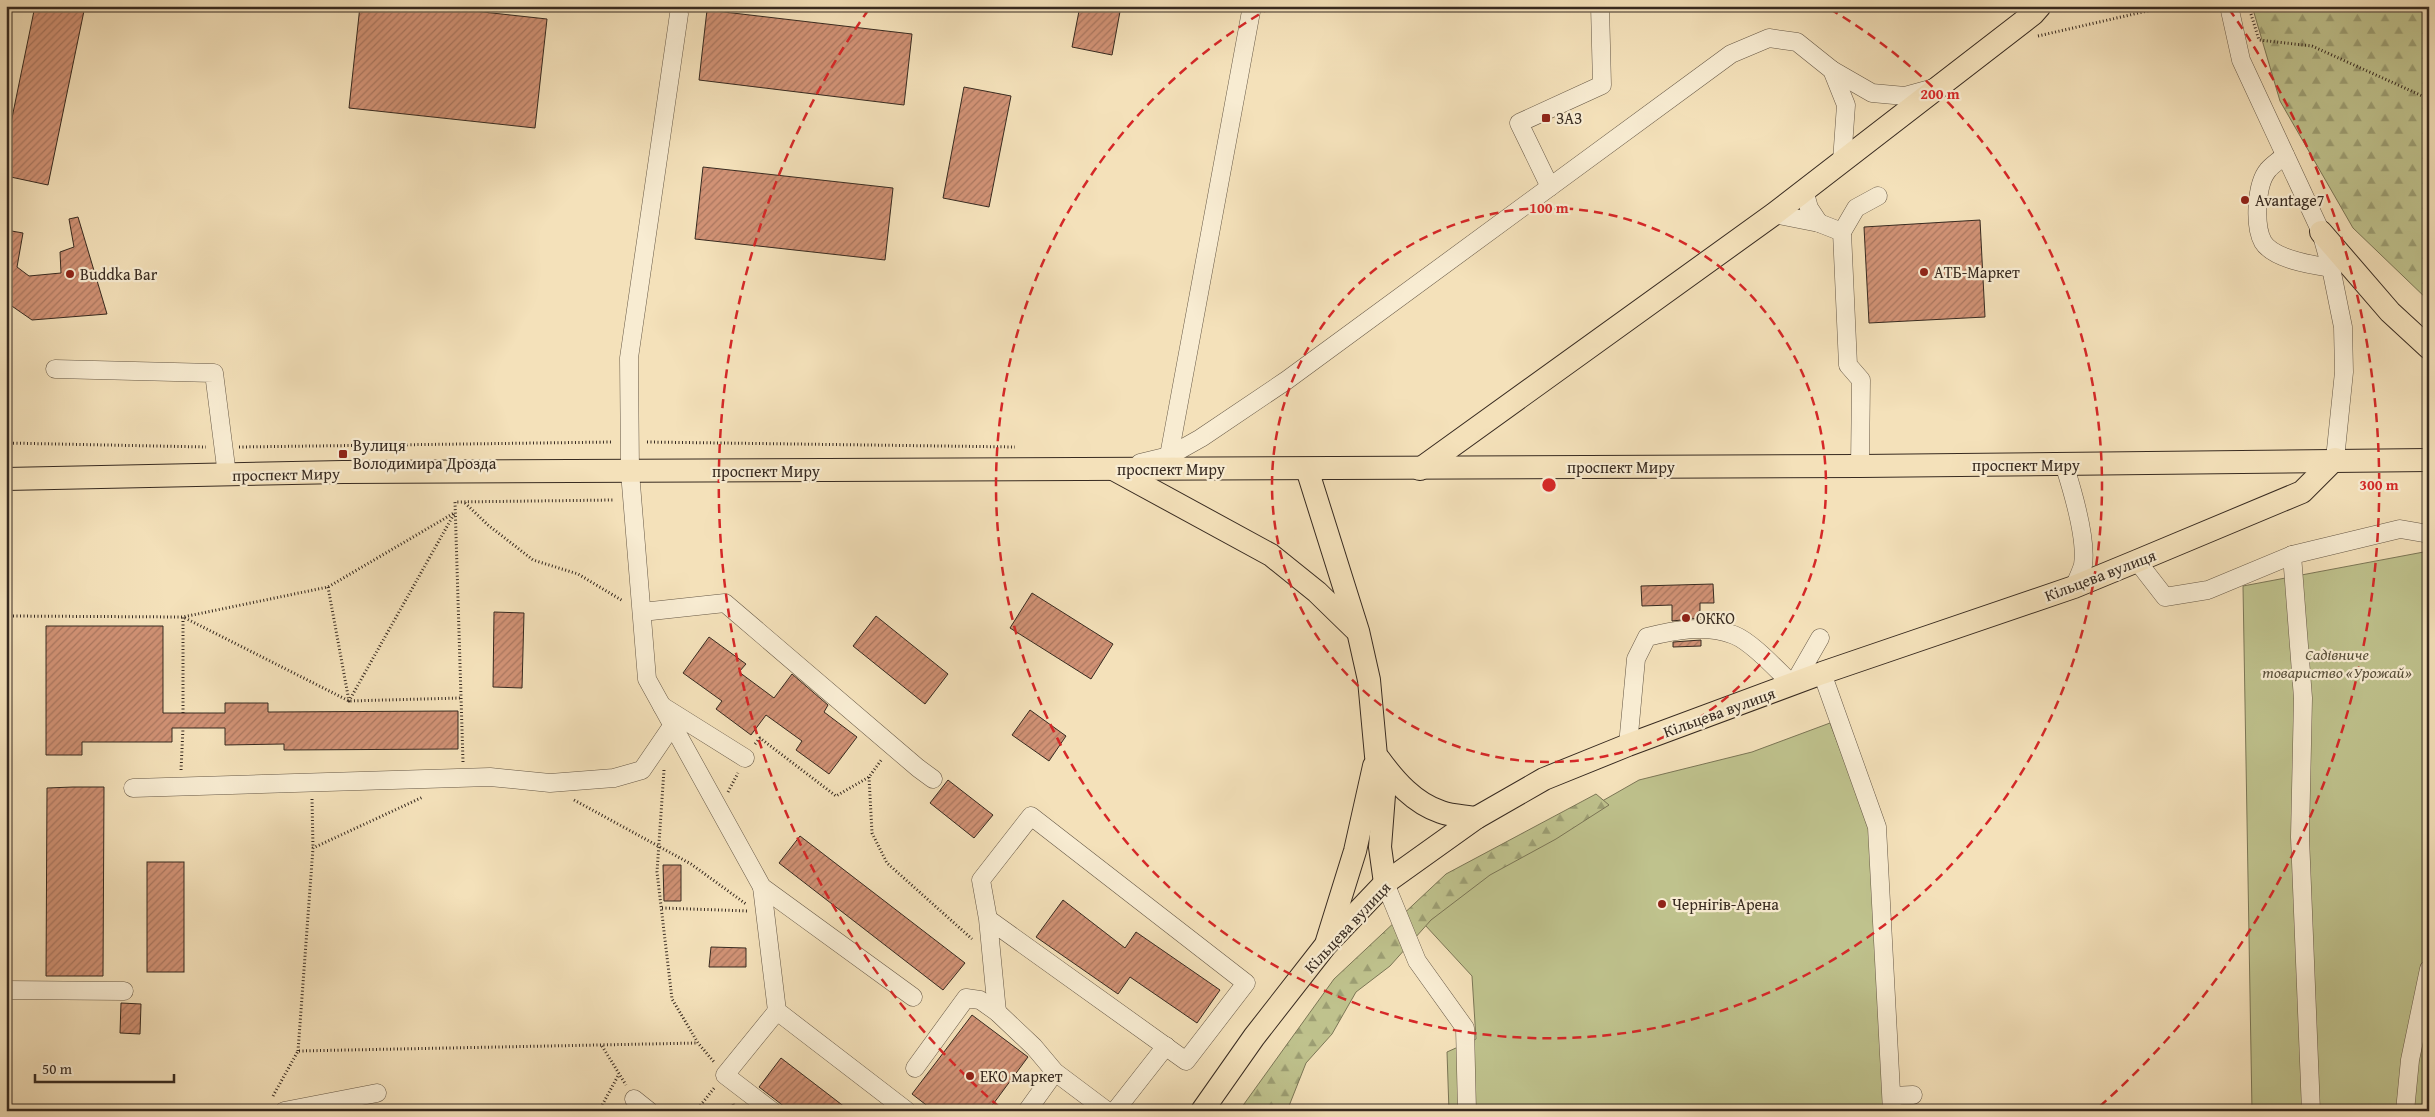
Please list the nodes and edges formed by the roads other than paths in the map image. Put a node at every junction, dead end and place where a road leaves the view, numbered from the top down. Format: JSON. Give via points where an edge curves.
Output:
{"nodes":[{"id":1,"x":1252,"y":6,"type":"edge"},
{"id":2,"x":1600,"y":6,"type":"edge"},
{"id":3,"x":2040,"y":6,"type":"edge"},
{"id":4,"x":2229,"y":6,"type":"edge"},
{"id":5,"x":679,"y":14,"type":"dead end"},
{"id":6,"x":1832,"y":70,"type":"junction"},
{"id":7,"x":1939,"y":86,"type":"junction"},
{"id":8,"x":2285,"y":155,"type":"junction"},
{"id":9,"x":1842,"y":161,"type":"junction"},
{"id":10,"x":1550,"y":187,"type":"junction"},
{"id":11,"x":1804,"y":190,"type":"junction"},
{"id":12,"x":1878,"y":196,"type":"dead end"},
{"id":13,"x":1774,"y":214,"type":"junction"},
{"id":14,"x":1818,"y":223,"type":"junction"},
{"id":15,"x":1842,"y":232,"type":"junction"},
{"id":16,"x":2321,"y":232,"type":"junction"},
{"id":17,"x":2330,"y":268,"type":"junction"},
{"id":18,"x":2429,"y":348,"type":"edge"},
{"id":19,"x":55,"y":369,"type":"dead end"},
{"id":20,"x":1169,"y":456,"type":"junction"},
{"id":21,"x":2335,"y":459,"type":"junction"},
{"id":22,"x":2429,"y":460,"type":"edge"},
{"id":23,"x":2064,"y":464,"type":"junction"},
{"id":24,"x":1860,"y":466,"type":"junction"},
{"id":25,"x":1112,"y":469,"type":"junction"},
{"id":26,"x":1307,"y":469,"type":"junction"},
{"id":27,"x":1420,"y":469,"type":"junction"},
{"id":28,"x":630,"y":472,"type":"junction"},
{"id":29,"x":228,"y":475,"type":"junction"},
{"id":30,"x":6,"y":479,"type":"edge"},
{"id":31,"x":2429,"y":534,"type":"edge"},
{"id":32,"x":2292,"y":555,"type":"junction"},
{"id":33,"x":2138,"y":561,"type":"junction"},
{"id":34,"x":2074,"y":587,"type":"junction"},
{"id":35,"x":642,"y":612,"type":"junction"},
{"id":36,"x":1358,"y":631,"type":"junction"},
{"id":37,"x":1820,"y":638,"type":"dead end"},
{"id":38,"x":1822,"y":673,"type":"junction"},
{"id":39,"x":1793,"y":685,"type":"junction"},
{"id":40,"x":661,"y":705,"type":"junction"},
{"id":41,"x":672,"y":726,"type":"junction"},
{"id":42,"x":1628,"y":745,"type":"junction"},
{"id":43,"x":1376,"y":756,"type":"junction"},
{"id":44,"x":745,"y":758,"type":"road end"},
{"id":45,"x":933,"y":779,"type":"dead end"},
{"id":46,"x":133,"y":788,"type":"dead end"},
{"id":47,"x":1476,"y":818,"type":"junction"},
{"id":48,"x":1384,"y":883,"type":"junction"},
{"id":49,"x":762,"y":887,"type":"junction"},
{"id":50,"x":988,"y":919,"type":"junction"},
{"id":51,"x":1325,"y":946,"type":"junction"},
{"id":52,"x":2429,"y":970,"type":"edge"},
{"id":53,"x":6,"y":990,"type":"edge"},
{"id":54,"x":124,"y":991,"type":"dead end"},
{"id":55,"x":913,"y":997,"type":"dead end"},
{"id":56,"x":777,"y":1011,"type":"junction"},
{"id":57,"x":997,"y":1012,"type":"junction"},
{"id":58,"x":1166,"y":1046,"type":"junction"},
{"id":59,"x":915,"y":1068,"type":"dead end"},
{"id":60,"x":1055,"y":1072,"type":"junction"},
{"id":61,"x":377,"y":1093,"type":"dead end"},
{"id":62,"x":1912,"y":1095,"type":"dead end"},
{"id":63,"x":634,"y":1099,"type":"road end"},
{"id":64,"x":1892,"y":1103,"type":"edge"},
{"id":65,"x":277,"y":1106,"type":"edge"},
{"id":66,"x":649,"y":1111,"type":"edge"},
{"id":67,"x":772,"y":1111,"type":"edge"},
{"id":68,"x":907,"y":1111,"type":"edge"},
{"id":69,"x":1027,"y":1111,"type":"edge"},
{"id":70,"x":1107,"y":1111,"type":"edge"},
{"id":71,"x":1114,"y":1111,"type":"edge"},
{"id":72,"x":1202,"y":1111,"type":"edge"},
{"id":73,"x":1467,"y":1111,"type":"edge"},
{"id":74,"x":2311,"y":1111,"type":"edge"},
{"id":75,"x":2405,"y":1111,"type":"edge"}],
"edges":[{"from":1,"to":20,"type":"street"},
{"from":2,"to":10,"type":"street","via":[[1602,85],[1519,123]]},
{"from":3,"to":7,"type":"main road"},
{"from":4,"to":8,"type":"street","via":[[2241,60]]},
{"from":5,"to":28,"type":"street","via":[[629,358]]},
{"from":6,"to":7,"type":"street","via":[[1872,93],[1905,96]]},
{"from":6,"to":9,"type":"street","via":[[1846,106]]},
{"from":6,"to":10,"type":"street","via":[[1797,42],[1769,38],[1731,54]]},
{"from":7,"to":9,"type":"main road"},
{"from":8,"to":16,"type":"street"},
{"from":8,"to":17,"type":"street","via":[[2266,171],[2257,204],[2263,243],[2283,257]]},
{"from":9,"to":11,"type":"main road"},
{"from":10,"to":20,"type":"street","via":[[1288,380],[1202,438]]},
{"from":11,"to":13,"type":"main road"},
{"from":11,"to":14,"type":"street"},
{"from":12,"to":15,"type":"street","via":[[1856,208]]},
{"from":13,"to":14,"type":"street"},
{"from":13,"to":27,"type":"main road"},
{"from":14,"to":15,"type":"street"},
{"from":15,"to":24,"type":"street","via":[[1848,365],[1860,380]]},
{"from":16,"to":17,"type":"street"},
{"from":16,"to":18,"type":"main road","via":[[2390,312]]},
{"from":17,"to":21,"type":"street","via":[[2344,326],[2344,372]]},
{"from":19,"to":29,"type":"street","via":[[214,373]]},
{"from":20,"to":25,"type":"street"},
{"from":21,"to":22,"type":"main road","name":"проспект Миру"},
{"from":21,"to":23,"type":"main road","name":"проспект Миру"},
{"from":21,"to":33,"type":"main road","name":"Кільцева вулиця","via":[[2302,492]]},
{"from":23,"to":24,"type":"main road","name":"проспект Миру"},
{"from":23,"to":34,"type":"street","via":[[2081,529],[2083,564]]},
{"from":24,"to":27,"type":"main road","name":"проспект Миру"},
{"from":25,"to":26,"type":"main road","name":"проспект Миру"},
{"from":25,"to":28,"type":"main road","name":"проспект Миру"},
{"from":25,"to":36,"type":"main road","via":[[1271,554]]},
{"from":26,"to":27,"type":"main road","name":"проспект Миру"},
{"from":26,"to":36,"type":"main road"},
{"from":28,"to":29,"type":"main road","name":"проспект Миру"},
{"from":28,"to":35,"type":"street"},
{"from":29,"to":30,"type":"main road","name":"проспект Миру"},
{"from":31,"to":32,"type":"street","via":[[2400,530]]},
{"from":32,"to":33,"type":"street","via":[[2208,590],[2165,597]]},
{"from":32,"to":74,"type":"street","via":[[2303,698],[2300,837]]},
{"from":33,"to":34,"type":"main road","name":"Кільцева вулиця"},
{"from":34,"to":38,"type":"main road","name":"Кільцева вулиця"},
{"from":35,"to":40,"type":"street","via":[[647,679]]},
{"from":35,"to":45,"type":"street","via":[[725,603]]},
{"from":36,"to":43,"type":"main road","via":[[1368,680]]},
{"from":37,"to":39,"type":"street"},
{"from":38,"to":39,"type":"main road","name":"Кільцева вулиця"},
{"from":38,"to":64,"type":"street","via":[[1877,828]]},
{"from":39,"to":42,"type":"main road","name":"Кільцева вулиця"},
{"from":39,"to":42,"type":"street","via":[[1735,635],[1701,629],[1647,637],[1636,660]]},
{"from":40,"to":41,"type":"street"},
{"from":40,"to":44,"type":"street"},
{"from":41,"to":46,"type":"street","via":[[642,770],[614,778],[550,784],[490,777]]},
{"from":41,"to":49,"type":"street"},
{"from":42,"to":47,"type":"main road","name":"Кільцева вулиця","via":[[1544,779]]},
{"from":43,"to":47,"type":"main road","via":[[1417,800],[1441,812]]},
{"from":43,"to":48,"type":"main road","via":[[1384,795],[1380,847]]},
{"from":43,"to":51,"type":"main road","via":[[1355,851]]},
{"from":47,"to":48,"type":"main road","name":"Кільцева вулиця"},
{"from":48,"to":51,"type":"main road","name":"Кільцева вулиця"},
{"from":48,"to":73,"type":"street","via":[[1417,961],[1465,1028]]},
{"from":49,"to":55,"type":"street"},
{"from":49,"to":56,"type":"street"},
{"from":50,"to":57,"type":"street"},
{"from":50,"to":58,"type":"street"},
{"from":50,"to":58,"type":"street","via":[[982,880],[1031,816],[1246,983],[1186,1061]]},
{"from":51,"to":72,"type":"main road","name":"Кільцева вулиця","via":[[1254,1037]]},
{"from":52,"to":75,"type":"street","via":[[2410,1060]]},
{"from":53,"to":54,"type":"street"},
{"from":56,"to":67,"type":"street","via":[[725,1075]]},
{"from":56,"to":68,"type":"street"},
{"from":57,"to":59,"type":"street","via":[[980,1000],[966,998]]},
{"from":57,"to":60,"type":"street"},
{"from":58,"to":71,"type":"street"},
{"from":60,"to":69,"type":"street"},
{"from":60,"to":70,"type":"street"},
{"from":61,"to":65,"type":"street"},
{"from":62,"to":64,"type":"street"},
{"from":63,"to":66,"type":"street"}]}
